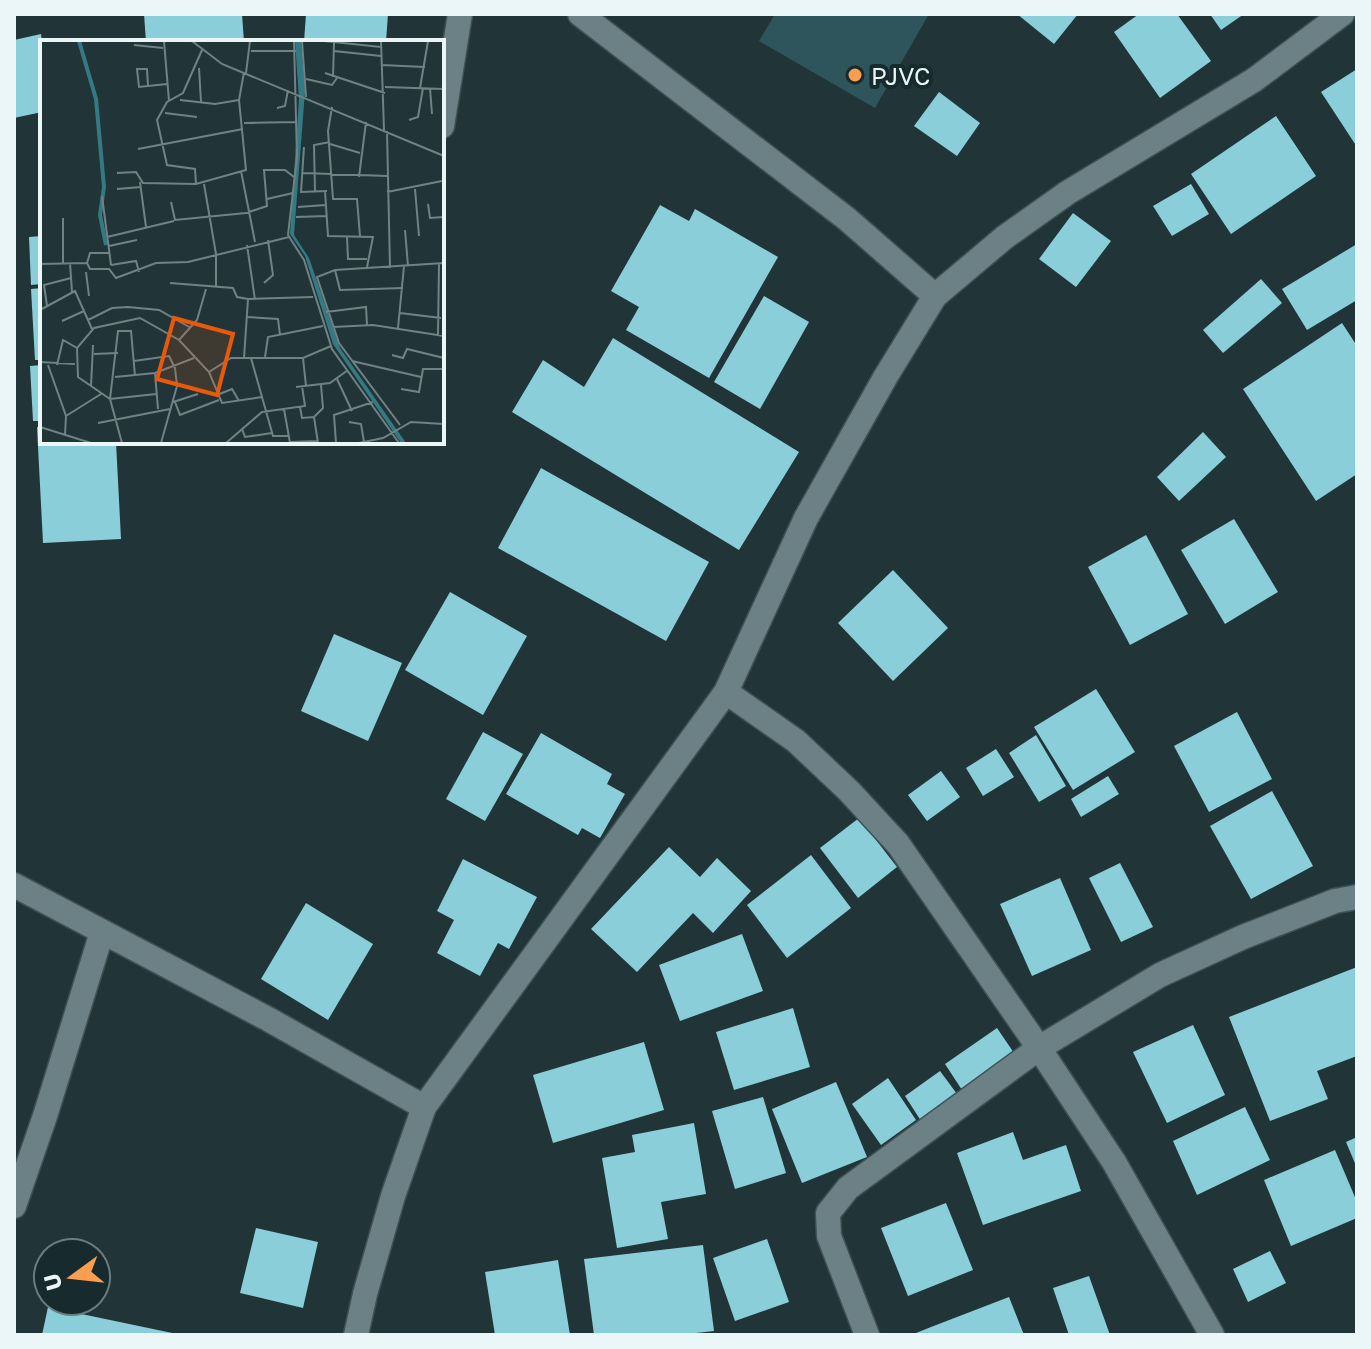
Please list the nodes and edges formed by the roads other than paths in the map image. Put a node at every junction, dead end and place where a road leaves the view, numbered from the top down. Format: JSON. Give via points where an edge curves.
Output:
{"nodes":[{"id":1,"x":460,"y":14,"type":"edge"},
{"id":2,"x":580,"y":14,"type":"edge"},
{"id":3,"x":1342,"y":14,"type":"edge"},
{"id":4,"x":444,"y":114,"type":"edge"},
{"id":5,"x":935,"y":296,"type":"junction"},
{"id":6,"x":726,"y":692,"type":"junction"},
{"id":7,"x":14,"y":885,"type":"edge"},
{"id":8,"x":1357,"y":897,"type":"edge"},
{"id":9,"x":102,"y":932,"type":"junction"},
{"id":10,"x":1039,"y":1048,"type":"junction"},
{"id":11,"x":424,"y":1107,"type":"junction"},
{"id":12,"x":14,"y":1206,"type":"edge"},
{"id":13,"x":356,"y":1335,"type":"edge"},
{"id":14,"x":867,"y":1335,"type":"edge"},
{"id":15,"x":1212,"y":1335,"type":"edge"}],
"edges":[{"from":1,"to":4,"type":"street"},
{"from":2,"to":5,"type":"street","via":[[847,219]]},
{"from":3,"to":5,"type":"street","via":[[1254,80],[1067,193]]},
{"from":5,"to":6,"type":"street","via":[[806,518]]},
{"from":6,"to":10,"type":"street","via":[[796,741],[898,844]]},
{"from":6,"to":11,"type":"street"},
{"from":7,"to":9,"type":"street"},
{"from":8,"to":10,"type":"street","via":[[1243,937],[1160,975]]},
{"from":9,"to":11,"type":"street"},
{"from":9,"to":12,"type":"street"},
{"from":10,"to":14,"type":"street","via":[[848,1188],[828,1213],[829,1236]]},
{"from":10,"to":15,"type":"street","via":[[1114,1162]]},
{"from":11,"to":13,"type":"street","via":[[393,1196]]}]}
